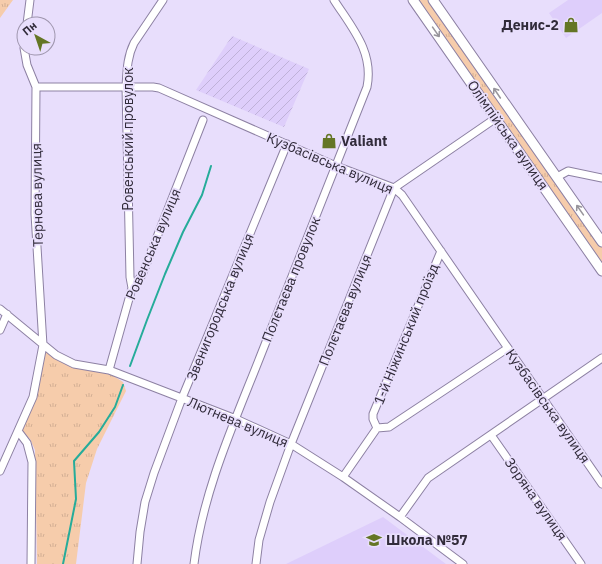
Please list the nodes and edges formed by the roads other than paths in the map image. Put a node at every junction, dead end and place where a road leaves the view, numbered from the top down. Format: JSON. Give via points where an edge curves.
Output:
{"nodes":[{"id":1,"x":30,"y":0,"type":"edge"},
{"id":2,"x":163,"y":0,"type":"edge"},
{"id":3,"x":334,"y":0,"type":"edge"},
{"id":4,"x":413,"y":0,"type":"edge"},
{"id":5,"x":433,"y":0,"type":"edge"},
{"id":6,"x":28,"y":16,"type":"edge"},
{"id":7,"x":25,"y":56,"type":"edge"},
{"id":8,"x":36,"y":87,"type":"junction"},
{"id":9,"x":126,"y":87,"type":"junction"},
{"id":10,"x":508,"y":109,"type":"junction"},
{"id":11,"x":496,"y":118,"type":"junction"},
{"id":12,"x":203,"y":120,"type":"dead end"},
{"id":13,"x":287,"y":144,"type":"junction"},
{"id":14,"x":336,"y":166,"type":"junction"},
{"id":15,"x":557,"y":177,"type":"junction"},
{"id":16,"x":602,"y":178,"type":"edge"},
{"id":17,"x":394,"y":188,"type":"junction"},
{"id":18,"x":602,"y":242,"type":"edge"},
{"id":19,"x":440,"y":250,"type":"junction"},
{"id":20,"x":602,"y":271,"type":"edge"},
{"id":21,"x":132,"y":288,"type":"junction"},
{"id":22,"x":0,"y":309,"type":"edge"},
{"id":23,"x":7,"y":314,"type":"junction"},
{"id":24,"x":0,"y":330,"type":"edge"},
{"id":25,"x":43,"y":345,"type":"junction"},
{"id":26,"x":508,"y":348,"type":"junction"},
{"id":27,"x":602,"y":358,"type":"edge"},
{"id":28,"x":109,"y":370,"type":"junction"},
{"id":29,"x":182,"y":398,"type":"junction"},
{"id":30,"x":543,"y":399,"type":"junction"},
{"id":31,"x":236,"y":419,"type":"junction"},
{"id":32,"x":377,"y":428,"type":"junction"},
{"id":33,"x":18,"y":431,"type":"junction"},
{"id":34,"x":491,"y":435,"type":"junction"},
{"id":35,"x":291,"y":444,"type":"junction"},
{"id":36,"x":0,"y":471,"type":"edge"},
{"id":37,"x":343,"y":477,"type":"junction"},
{"id":38,"x":602,"y":484,"type":"edge"},
{"id":39,"x":400,"y":517,"type":"junction"},
{"id":40,"x":31,"y":564,"type":"edge"},
{"id":41,"x":137,"y":564,"type":"edge"},
{"id":42,"x":194,"y":564,"type":"edge"},
{"id":43,"x":256,"y":564,"type":"edge"},
{"id":44,"x":464,"y":564,"type":"edge"},
{"id":45,"x":581,"y":564,"type":"edge"}],
"edges":[{"from":1,"to":6,"type":"street"},
{"from":2,"to":9,"type":"street","name":"Ровенський провулок","via":[[131,50],[127,63]]},
{"from":3,"to":14,"type":"street","name":"Полєтаєва провулок","via":[[365,50],[369,68],[367,87]]},
{"from":4,"to":11,"type":"main road","name":"Олімпійська вулиця","one_way":true},
{"from":10,"to":5,"type":"main road","name":"Олімпійська вулиця","one_way":true},
{"from":7,"to":8,"type":"street","name":"Тернова вулиця"},
{"from":8,"to":9,"type":"street","name":"Кузбасівська вулиця"},
{"from":8,"to":25,"type":"street","name":"Тернова вулиця","via":[[35,214]]},
{"from":9,"to":13,"type":"street","name":"Кузбасівська вулиця","via":[[159,88]]},
{"from":9,"to":21,"type":"street","name":"Ровенський провулок"},
{"from":10,"to":11,"type":"main road"},
{"from":10,"to":15,"type":"main road","name":"Олімпійська вулиця"},
{"from":11,"to":17,"type":"street"},
{"from":11,"to":20,"type":"main road","name":"Олімпійська вулиця"},
{"from":12,"to":21,"type":"street","name":"Ровенська вулиця","via":[[142,275]]},
{"from":13,"to":14,"type":"street","name":"Кузбасівська вулиця"},
{"from":13,"to":29,"type":"street","name":"Звенигородська вулиця"},
{"from":14,"to":17,"type":"street","name":"Кузбасівська вулиця"},
{"from":14,"to":31,"type":"street","name":"Полєтаєва провулок"},
{"from":15,"to":16,"type":"street","via":[[568,171]]},
{"from":18,"to":15,"type":"main road","name":"Олімпійська вулиця","one_way":true},
{"from":17,"to":19,"type":"street","name":"Кузбасівська вулиця","via":[[402,195]]},
{"from":17,"to":35,"type":"street","name":"Полєтаєва вулиця"},
{"from":19,"to":26,"type":"street","name":"Кузбасівська вулиця"},
{"from":19,"to":32,"type":"street","name":"1-й Ніжинський проїзд","via":[[373,414]]},
{"from":21,"to":28,"type":"street","name":"Ровенська вулиця"},
{"from":22,"to":23,"type":"street","name":"Лютнева вулиця"},
{"from":23,"to":24,"type":"street"},
{"from":23,"to":25,"type":"street","name":"Лютнева вулиця"},
{"from":25,"to":28,"type":"street","name":"Лютнева вулиця","via":[[74,364]]},
{"from":25,"to":33,"type":"street","name":"Тернова вулиця","via":[[34,397]]},
{"from":26,"to":30,"type":"street","name":"Кузбасівська вулиця"},
{"from":26,"to":32,"type":"street","via":[[389,427]]},
{"from":27,"to":30,"type":"street"},
{"from":28,"to":29,"type":"street","name":"Лютнева вулиця"},
{"from":29,"to":31,"type":"street","name":"Лютнева вулиця"},
{"from":29,"to":41,"type":"street","name":"Звенигородська вулиця","via":[[145,502]]},
{"from":30,"to":34,"type":"street"},
{"from":30,"to":38,"type":"street","name":"Кузбасівська вулиця"},
{"from":31,"to":35,"type":"street","name":"Лютнева вулиця"},
{"from":31,"to":42,"type":"street","name":"Полєтаєва провулок","via":[[205,506]]},
{"from":32,"to":37,"type":"street"},
{"from":33,"to":36,"type":"street","name":"Тернова вулиця"},
{"from":33,"to":40,"type":"street","via":[[27,443],[32,462]]},
{"from":34,"to":39,"type":"street","via":[[427,479]]},
{"from":34,"to":45,"type":"street","name":"Зоряна вулиця"},
{"from":35,"to":37,"type":"street","name":"Лютнева вулиця"},
{"from":35,"to":43,"type":"street","name":"Полєтаєва вулиця","via":[[264,521]]},
{"from":37,"to":39,"type":"street","name":"Лютнева вулиця"},
{"from":39,"to":44,"type":"street","name":"Лютнева вулиця"}]}
